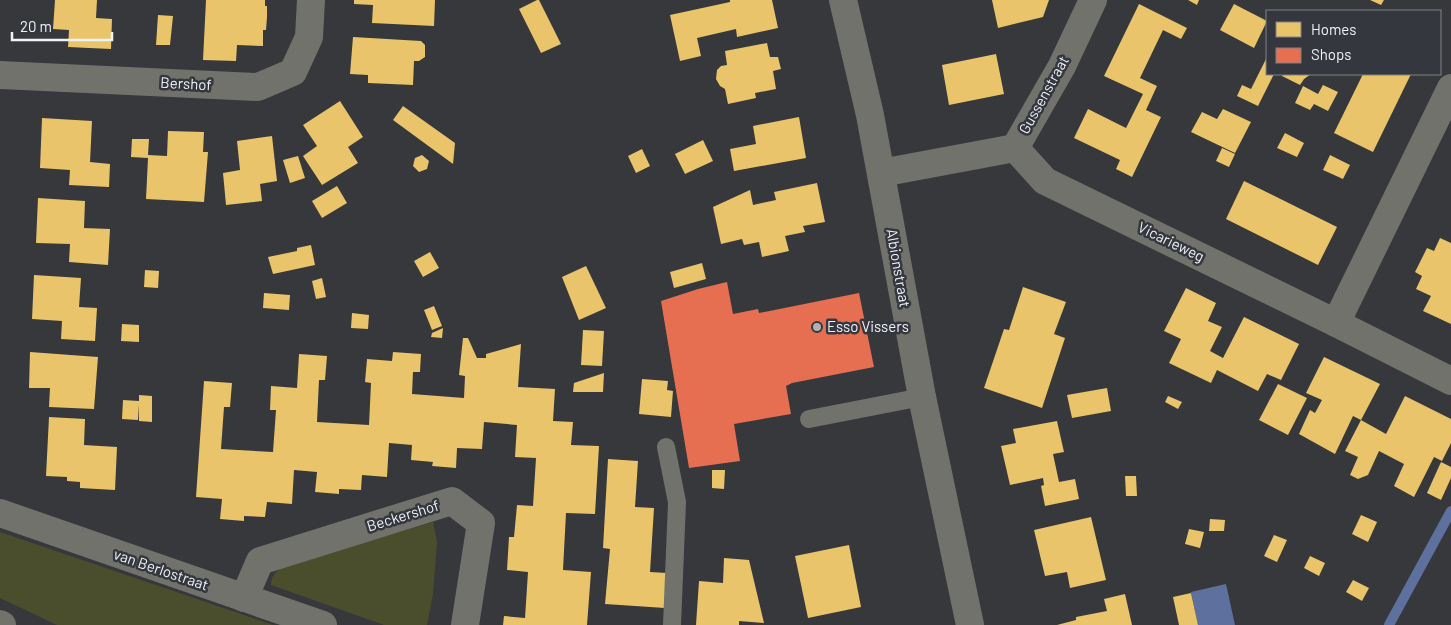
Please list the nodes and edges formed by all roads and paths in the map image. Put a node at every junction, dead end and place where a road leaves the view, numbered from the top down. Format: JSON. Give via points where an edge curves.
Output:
{"nodes":[{"id":1,"x":311,"y":0,"type":"edge"},
{"id":2,"x":843,"y":0,"type":"edge"},
{"id":3,"x":1093,"y":0,"type":"edge"},
{"id":4,"x":0,"y":74,"type":"edge"},
{"id":5,"x":1451,"y":88,"type":"edge"},
{"id":6,"x":1015,"y":148,"type":"junction"},
{"id":7,"x":880,"y":173,"type":"junction"},
{"id":8,"x":1336,"y":322,"type":"junction"},
{"id":9,"x":1451,"y":381,"type":"edge"},
{"id":10,"x":922,"y":397,"type":"junction"},
{"id":11,"x":809,"y":419,"type":"dead end"},
{"id":12,"x":666,"y":447,"type":"dead end"},
{"id":13,"x":0,"y":513,"type":"edge"},
{"id":14,"x":244,"y":598,"type":"junction"},
{"id":15,"x":323,"y":625,"type":"edge"},
{"id":16,"x":464,"y":625,"type":"edge"},
{"id":17,"x":672,"y":625,"type":"edge"},
{"id":18,"x":970,"y":625,"type":"edge"}],
"edges":[{"from":1,"to":4,"type":"street","name":"Bershof","via":[[308,37],[294,72],[258,88]]},
{"from":2,"to":7,"type":"street","name":"Albionstraat"},
{"from":3,"to":6,"type":"street","name":"Gussenstraat","via":[[1062,66]]},
{"from":5,"to":8,"type":"street"},
{"from":6,"to":7,"type":"street","name":"Gussenstraat"},
{"from":6,"to":8,"type":"street","name":"Vicarieweg","via":[[1045,181]]},
{"from":7,"to":10,"type":"street","name":"Albionstraat"},
{"from":8,"to":9,"type":"street","name":"Vicarieweg"},
{"from":10,"to":11,"type":"lane"},
{"from":10,"to":18,"type":"street","name":"Albionstraat"},
{"from":12,"to":17,"type":"lane","via":[[677,502]]},
{"from":13,"to":14,"type":"street","name":"van Berlostraat"},
{"from":14,"to":15,"type":"street","name":"van Berlostraat"},
{"from":14,"to":16,"type":"street","name":"Beckershof","via":[[260,560],[452,501],[481,523]]}]}
